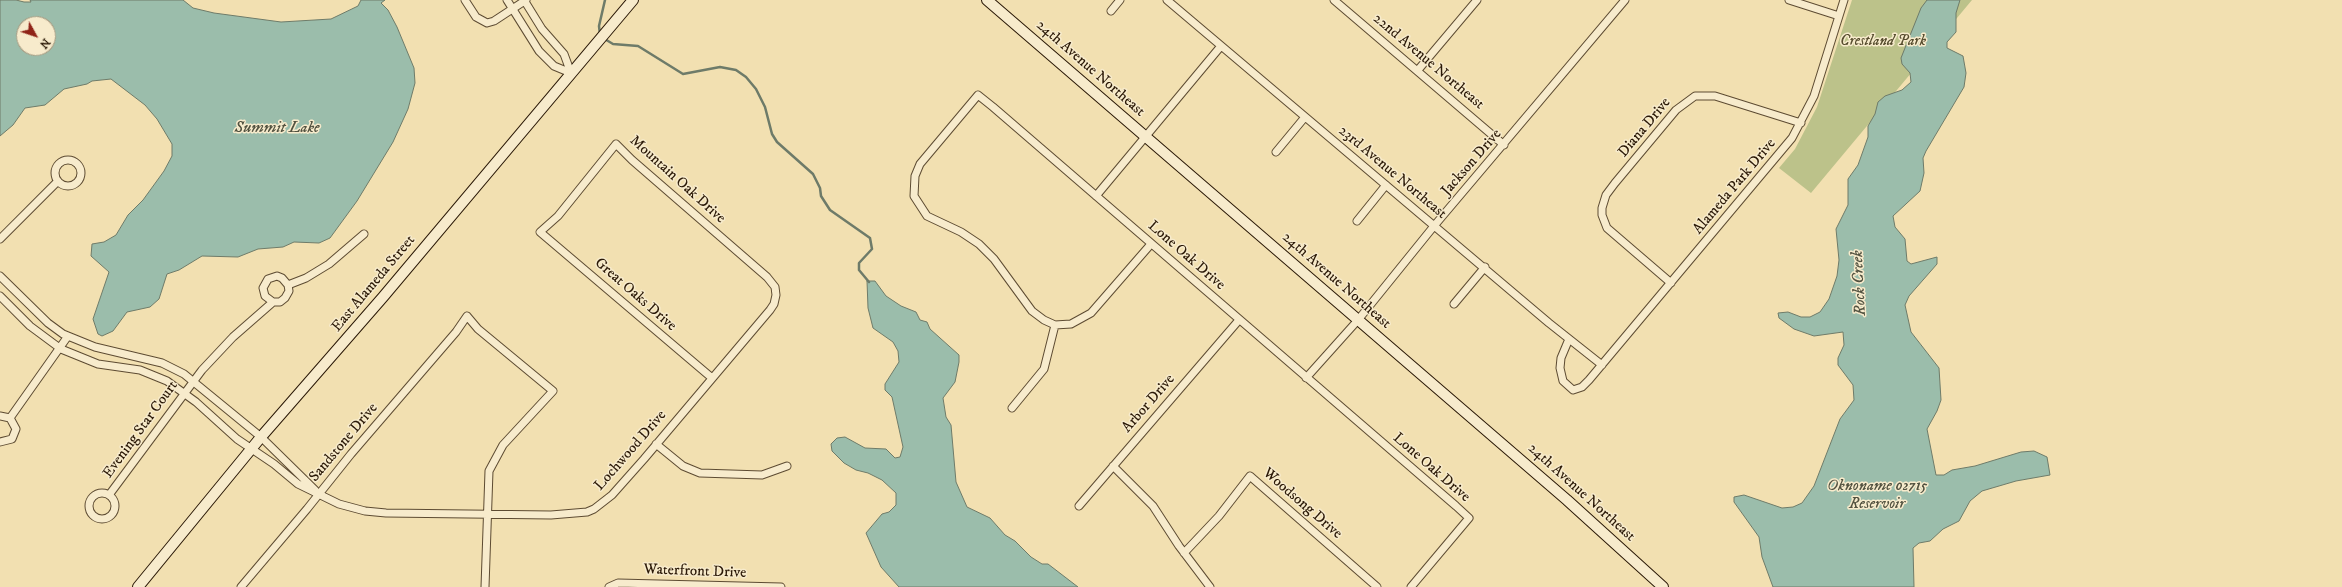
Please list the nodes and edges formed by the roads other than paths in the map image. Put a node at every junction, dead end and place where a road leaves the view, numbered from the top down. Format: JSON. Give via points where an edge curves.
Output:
{"nodes":[{"id":1,"x":465,"y":0,"type":"edge"},
{"id":2,"x":507,"y":0,"type":"edge"},
{"id":3,"x":525,"y":0,"type":"edge"},
{"id":4,"x":634,"y":0,"type":"edge"},
{"id":5,"x":987,"y":0,"type":"edge"},
{"id":6,"x":1120,"y":0,"type":"edge"},
{"id":7,"x":1167,"y":0,"type":"edge"},
{"id":8,"x":1334,"y":0,"type":"edge"},
{"id":9,"x":1477,"y":0,"type":"edge"},
{"id":10,"x":1625,"y":0,"type":"edge"},
{"id":11,"x":1789,"y":0,"type":"edge"},
{"id":12,"x":1844,"y":0,"type":"edge"},
{"id":13,"x":512,"y":9,"type":"junction"},
{"id":14,"x":1111,"y":11,"type":"dead end"},
{"id":15,"x":1839,"y":16,"type":"junction"},
{"id":16,"x":1221,"y":46,"type":"junction"},
{"id":17,"x":1418,"y":70,"type":"junction"},
{"id":18,"x":571,"y":73,"type":"junction"},
{"id":19,"x":1305,"y":116,"type":"junction"},
{"id":20,"x":1801,"y":123,"type":"junction"},
{"id":21,"x":1146,"y":137,"type":"junction"},
{"id":22,"x":1504,"y":145,"type":"junction"},
{"id":23,"x":1276,"y":152,"type":"dead end"},
{"id":24,"x":58,"y":182,"type":"dead end"},
{"id":25,"x":1386,"y":185,"type":"junction"},
{"id":26,"x":1096,"y":196,"type":"junction"},
{"id":27,"x":1357,"y":221,"type":"dead end"},
{"id":28,"x":1434,"y":226,"type":"junction"},
{"id":29,"x":540,"y":232,"type":"joint"},
{"id":30,"x":364,"y":234,"type":"dead end"},
{"id":31,"x":0,"y":239,"type":"edge"},
{"id":32,"x":1151,"y":244,"type":"junction"},
{"id":33,"x":1484,"y":268,"type":"junction"},
{"id":34,"x":0,"y":276,"type":"edge"},
{"id":35,"x":1671,"y":283,"type":"junction"},
{"id":36,"x":288,"y":285,"type":"junction"},
{"id":37,"x":0,"y":296,"type":"edge"},
{"id":38,"x":272,"y":302,"type":"junction"},
{"id":39,"x":774,"y":304,"type":"joint"},
{"id":40,"x":1454,"y":304,"type":"dead end"},
{"id":41,"x":1239,"y":320,"type":"junction"},
{"id":42,"x":1358,"y":320,"type":"junction"},
{"id":43,"x":1055,"y":325,"type":"junction"},
{"id":44,"x":68,"y":336,"type":"junction"},
{"id":45,"x":1569,"y":339,"type":"junction"},
{"id":46,"x":61,"y":348,"type":"junction"},
{"id":47,"x":1602,"y":365,"type":"junction"},
{"id":48,"x":712,"y":378,"type":"junction"},
{"id":49,"x":1306,"y":378,"type":"junction"},
{"id":50,"x":193,"y":381,"type":"junction"},
{"id":51,"x":184,"y":393,"type":"junction"},
{"id":52,"x":1012,"y":408,"type":"dead end"},
{"id":53,"x":0,"y":416,"type":"edge"},
{"id":54,"x":10,"y":418,"type":"junction"},
{"id":55,"x":264,"y":441,"type":"junction"},
{"id":56,"x":0,"y":442,"type":"edge"},
{"id":57,"x":656,"y":444,"type":"junction"},
{"id":58,"x":255,"y":451,"type":"junction"},
{"id":59,"x":787,"y":466,"type":"dead end"},
{"id":60,"x":1112,"y":466,"type":"junction"},
{"id":61,"x":318,"y":493,"type":"junction"},
{"id":62,"x":109,"y":495,"type":"dead end"},
{"id":63,"x":1079,"y":506,"type":"dead end"},
{"id":64,"x":487,"y":514,"type":"junction"},
{"id":65,"x":1184,"y":553,"type":"junction"},
{"id":66,"x":138,"y":587,"type":"edge"},
{"id":67,"x":241,"y":587,"type":"edge"},
{"id":68,"x":485,"y":587,"type":"edge"},
{"id":69,"x":609,"y":587,"type":"edge"},
{"id":70,"x":782,"y":587,"type":"edge"},
{"id":71,"x":1210,"y":587,"type":"edge"},
{"id":72,"x":1377,"y":587,"type":"edge"},
{"id":73,"x":1411,"y":587,"type":"edge"},
{"id":74,"x":1663,"y":587,"type":"edge"}],
"edges":[{"from":1,"to":13,"type":"street","via":[[476,17],[484,22],[494,21]]},
{"from":2,"to":13,"type":"street"},
{"from":3,"to":13,"type":"street"},
{"from":3,"to":18,"type":"street","via":[[542,29],[564,54]]},
{"from":4,"to":18,"type":"street","name":"East Alameda Street"},
{"from":5,"to":21,"type":"street","name":"24th Avenue Northeast"},
{"from":6,"to":14,"type":"street"},
{"from":7,"to":16,"type":"street","name":"23rd Avenue Northeast"},
{"from":8,"to":17,"type":"street","name":"22nd Avenue Northeast"},
{"from":9,"to":17,"type":"street"},
{"from":10,"to":22,"type":"street","name":"Jackson Drive"},
{"from":11,"to":15,"type":"street"},
{"from":12,"to":15,"type":"street","name":"Alameda Park Drive"},
{"from":13,"to":18,"type":"street","via":[[539,51],[554,66]]},
{"from":15,"to":20,"type":"street","name":"Alameda Park Drive","via":[[1814,96]]},
{"from":16,"to":19,"type":"street","name":"23rd Avenue Northeast"},
{"from":16,"to":21,"type":"street"},
{"from":17,"to":22,"type":"street","name":"22nd Avenue Northeast"},
{"from":18,"to":55,"type":"street","name":"East Alameda Street"},
{"from":19,"to":23,"type":"street"},
{"from":19,"to":25,"type":"street","name":"23rd Avenue Northeast"},
{"from":20,"to":35,"type":"street","name":"Alameda Park Drive","via":[[1786,147]]},
{"from":20,"to":35,"type":"street","name":"Diana Drive","via":[[1715,96],[1695,96],[1676,110],[1615,183],[1603,201],[1602,215],[1607,228]]},
{"from":21,"to":26,"type":"street"},
{"from":21,"to":42,"type":"street","name":"24th Avenue Northeast"},
{"from":22,"to":28,"type":"street","name":"Jackson Drive"},
{"from":24,"to":31,"type":"street"},
{"from":25,"to":27,"type":"street"},
{"from":25,"to":28,"type":"street","name":"23rd Avenue Northeast"},
{"from":26,"to":32,"type":"street","name":"Lone Oak Drive"},
{"from":26,"to":43,"type":"street","name":"Lone Oak Drive","via":[[978,95],[920,164],[915,176],[914,196],[927,216],[961,232],[979,244],[994,259],[1032,311]]},
{"from":28,"to":33,"type":"street","name":"23rd Avenue Northeast"},
{"from":28,"to":42,"type":"street","name":"Jackson Drive"},
{"from":29,"to":39,"type":"street","name":"Mountain Oak Drive","via":[[558,216],[616,144],[767,277],[776,291]]},
{"from":29,"to":48,"type":"street","name":"Great Oaks Drive"},
{"from":30,"to":36,"type":"street","via":[[329,264]]},
{"from":32,"to":41,"type":"street","name":"Lone Oak Drive"},
{"from":32,"to":43,"type":"street","via":[[1091,313],[1071,324]]},
{"from":33,"to":40,"type":"street"},
{"from":33,"to":45,"type":"street","name":"23rd Avenue Northeast"},
{"from":34,"to":44,"type":"street","name":"Lochwood Drive","via":[[48,323]]},
{"from":35,"to":47,"type":"street","name":"Alameda Park Drive"},
{"from":36,"to":38,"type":"street","via":[[289,291],[285,298],[280,302]]},
{"from":36,"to":38,"type":"street","via":[[277,276],[268,279],[263,292]]},
{"from":37,"to":46,"type":"street","name":"Lochwood Drive","via":[[30,326]]},
{"from":38,"to":50,"type":"street","name":"Evening Star Court","via":[[233,337]]},
{"from":39,"to":48,"type":"street","name":"Lochwood Drive"},
{"from":41,"to":49,"type":"street","name":"Lone Oak Drive"},
{"from":41,"to":60,"type":"street","name":"Arbor Drive"},
{"from":42,"to":49,"type":"street","name":"Jackson Drive"},
{"from":42,"to":74,"type":"street","name":"24th Avenue Northeast","via":[[1567,500]]},
{"from":43,"to":52,"type":"street","via":[[1044,369]]},
{"from":44,"to":46,"type":"street"},
{"from":44,"to":50,"type":"street","name":"Lochwood Drive","via":[[95,347],[162,363]]},
{"from":45,"to":47,"type":"street","name":"23rd Avenue Northeast"},
{"from":45,"to":47,"type":"street","name":"Alameda Park Drive","via":[[1561,358],[1560,368],[1563,381],[1570,388],[1573,390],[1582,387]]},
{"from":46,"to":51,"type":"street","name":"Lochwood Drive","via":[[98,364],[150,373]]},
{"from":46,"to":54,"type":"street"},
{"from":48,"to":57,"type":"street","name":"Lochwood Drive"},
{"from":49,"to":73,"type":"street","name":"Lone Oak Drive","via":[[1469,518]]},
{"from":50,"to":51,"type":"street","name":"Evening Star Court"},
{"from":50,"to":55,"type":"street","name":"Lochwood Drive"},
{"from":51,"to":58,"type":"street","name":"Lochwood Drive","via":[[237,440]]},
{"from":51,"to":62,"type":"street","name":"Evening Star Court"},
{"from":53,"to":54,"type":"street"},
{"from":54,"to":56,"type":"street","via":[[15,425],[15,434],[8,441]]},
{"from":55,"to":58,"type":"street","name":"East Alameda Street"},
{"from":55,"to":61,"type":"street","name":"Lochwood Drive"},
{"from":57,"to":59,"type":"street","via":[[683,466],[700,473],[762,476]]},
{"from":57,"to":64,"type":"street","name":"Lochwood Drive","via":[[612,495],[594,509],[578,514],[551,516]]},
{"from":58,"to":61,"type":"street","name":"Lochwood Drive","via":[[298,484]]},
{"from":58,"to":66,"type":"street","name":"East Alameda Street"},
{"from":60,"to":63,"type":"street","name":"Arbor Drive"},
{"from":60,"to":65,"type":"street","via":[[1153,506]]},
{"from":61,"to":64,"type":"street","name":"Lochwood Drive","via":[[339,504],[365,511]]},
{"from":61,"to":64,"type":"street","name":"Sandstone Drive","via":[[467,316],[484,334],[553,391],[494,458],[489,472]]},
{"from":61,"to":67,"type":"street","name":"Sandstone Drive"},
{"from":64,"to":68,"type":"street"},
{"from":65,"to":71,"type":"street"},
{"from":65,"to":72,"type":"street","name":"Woodsong Drive","via":[[1219,516],[1250,476]]},
{"from":69,"to":70,"type":"street","name":"Waterfront Drive","via":[[618,583]]}]}
